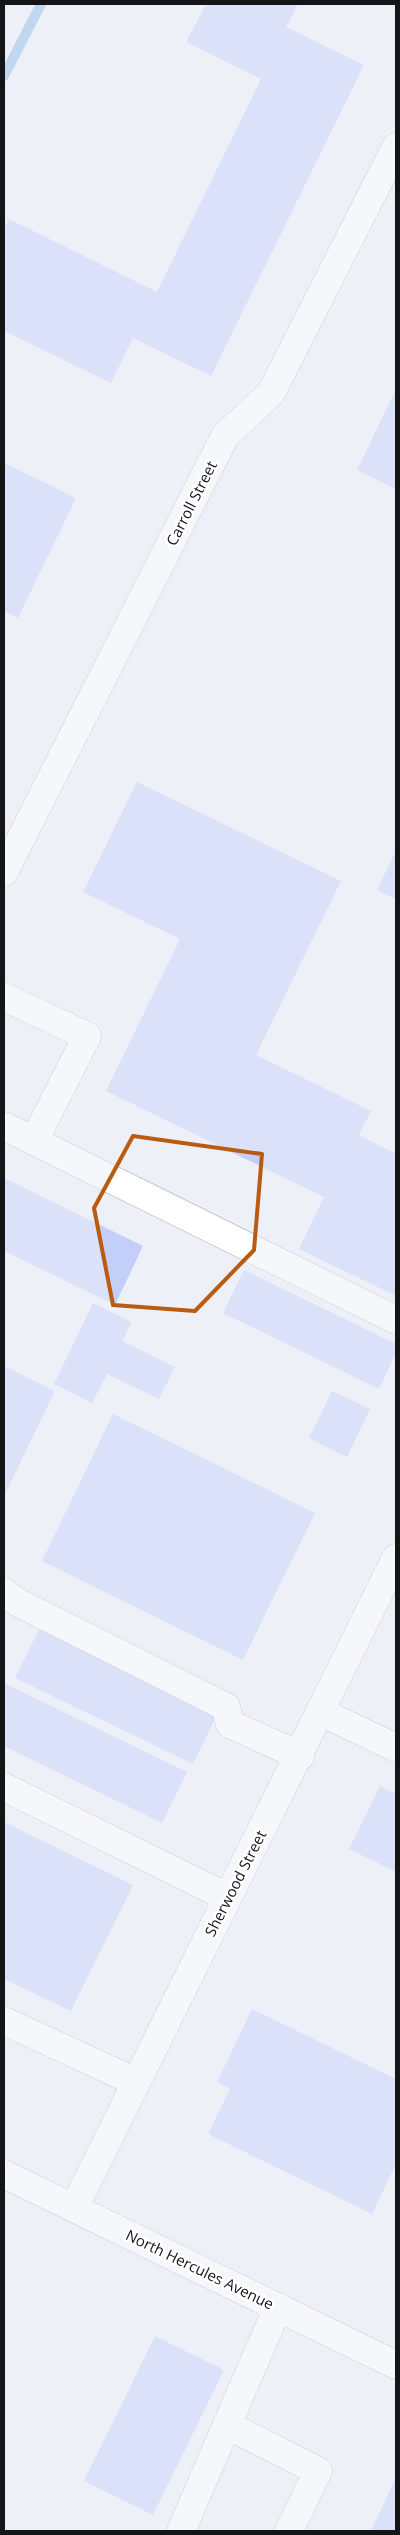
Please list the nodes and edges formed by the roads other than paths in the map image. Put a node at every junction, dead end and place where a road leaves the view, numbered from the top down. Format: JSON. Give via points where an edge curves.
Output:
{"nodes":[{"id":1,"x":396,"y":147,"type":"edge"},
{"id":2,"x":4,"y":872,"type":"edge"},
{"id":3,"x":4,"y":997,"type":"edge"},
{"id":4,"x":4,"y":1126,"type":"edge"},
{"id":5,"x":34,"y":1141,"type":"junction"},
{"id":6,"x":396,"y":1320,"type":"edge"},
{"id":7,"x":396,"y":1558,"type":"edge"},
{"id":8,"x":4,"y":1592,"type":"edge"},
{"id":9,"x":320,"y":1712,"type":"junction"},
{"id":10,"x":396,"y":1748,"type":"edge"},
{"id":11,"x":300,"y":1756,"type":"junction"},
{"id":12,"x":4,"y":1787,"type":"edge"},
{"id":13,"x":227,"y":1897,"type":"junction"},
{"id":14,"x":4,"y":2021,"type":"edge"},
{"id":15,"x":136,"y":2082,"type":"junction"},
{"id":16,"x":4,"y":2174,"type":"edge"},
{"id":17,"x":74,"y":2208,"type":"junction"},
{"id":18,"x":278,"y":2307,"type":"junction"},
{"id":19,"x":396,"y":2364,"type":"edge"},
{"id":20,"x":227,"y":2425,"type":"junction"},
{"id":21,"x":181,"y":2531,"type":"edge"},
{"id":22,"x":289,"y":2531,"type":"edge"}],
"edges":[{"from":1,"to":2,"type":"street","name":"Carroll Street","via":[[271,393],[225,436]]},
{"from":3,"to":5,"type":"street","via":[[87,1036]]},
{"from":4,"to":5,"type":"street"},
{"from":5,"to":6,"type":"street"},
{"from":7,"to":9,"type":"street","name":"Sherwood Street"},
{"from":8,"to":11,"type":"street","via":[[14,1601],[226,1707],[230,1724]]},
{"from":9,"to":10,"type":"street"},
{"from":9,"to":11,"type":"street","name":"Sherwood Street"},
{"from":11,"to":13,"type":"street","name":"Sherwood Street"},
{"from":12,"to":13,"type":"street"},
{"from":13,"to":15,"type":"street","name":"Sherwood Street"},
{"from":14,"to":15,"type":"street"},
{"from":15,"to":17,"type":"street","name":"Sherwood Street"},
{"from":16,"to":17,"type":"street","name":"North Hercules Avenue"},
{"from":17,"to":18,"type":"street","name":"North Hercules Avenue"},
{"from":18,"to":19,"type":"street","name":"North Hercules Avenue"},
{"from":18,"to":20,"type":"street"},
{"from":20,"to":21,"type":"street"},
{"from":20,"to":22,"type":"street","via":[[318,2471]]}]}
